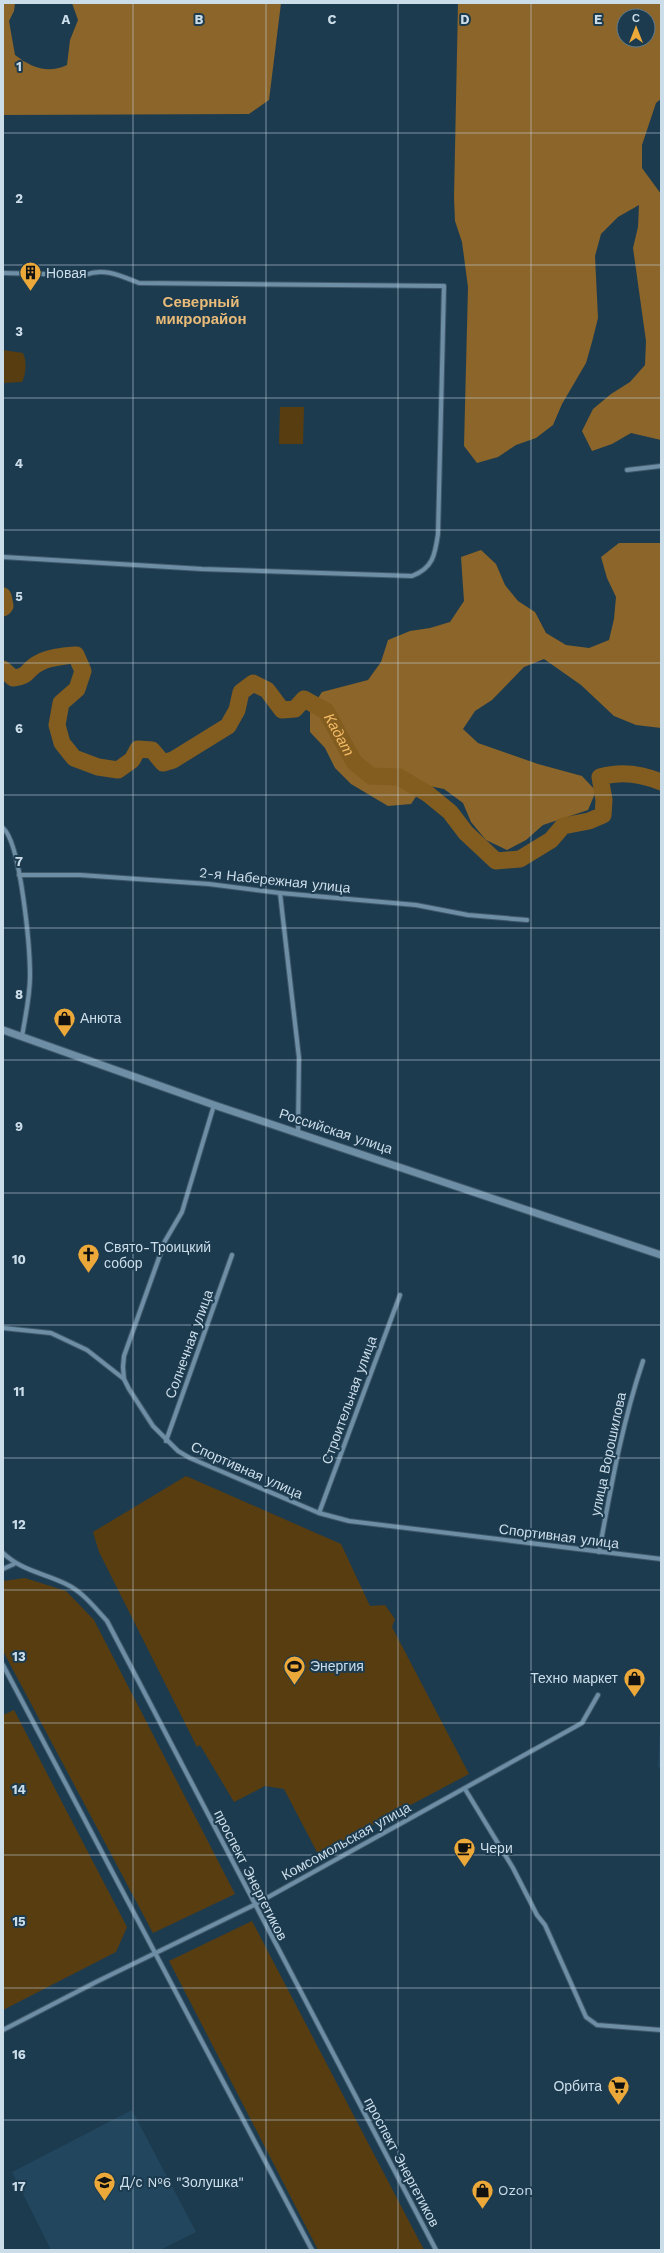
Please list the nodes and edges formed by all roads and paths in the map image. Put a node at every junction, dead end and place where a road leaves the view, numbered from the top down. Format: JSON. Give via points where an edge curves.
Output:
{"nodes":[{"id":1,"x":3,"y":273,"type":"edge"},
{"id":2,"x":661,"y":466,"type":"edge"},
{"id":3,"x":627,"y":470,"type":"dead end"},
{"id":4,"x":3,"y":557,"type":"edge"},
{"id":5,"x":3,"y":828,"type":"edge"},
{"id":6,"x":19,"y":875,"type":"junction"},
{"id":7,"x":280,"y":893,"type":"junction"},
{"id":8,"x":527,"y":920,"type":"dead end"},
{"id":9,"x":3,"y":1030,"type":"edge"},
{"id":10,"x":22,"y":1037,"type":"junction"},
{"id":11,"x":214,"y":1105,"type":"junction"},
{"id":12,"x":298,"y":1132,"type":"junction"},
{"id":13,"x":232,"y":1255,"type":"dead end"},
{"id":14,"x":661,"y":1255,"type":"edge"},
{"id":15,"x":400,"y":1295,"type":"dead end"},
{"id":16,"x":3,"y":1328,"type":"edge"},
{"id":17,"x":643,"y":1361,"type":"dead end"},
{"id":18,"x":124,"y":1379,"type":"junction"},
{"id":19,"x":166,"y":1440,"type":"junction"},
{"id":20,"x":319,"y":1513,"type":"junction"},
{"id":21,"x":600,"y":1552,"type":"junction"},
{"id":22,"x":3,"y":1553,"type":"edge"},
{"id":23,"x":661,"y":1559,"type":"edge"},
{"id":24,"x":14,"y":1564,"type":"junction"},
{"id":25,"x":3,"y":1569,"type":"edge"},
{"id":26,"x":3,"y":1665,"type":"edge"},
{"id":27,"x":598,"y":1695,"type":"dead end"},
{"id":28,"x":465,"y":1789,"type":"junction"},
{"id":29,"x":254,"y":1905,"type":"junction"},
{"id":30,"x":154,"y":1952,"type":"junction"},
{"id":31,"x":3,"y":2030,"type":"edge"},
{"id":32,"x":661,"y":2030,"type":"edge"},
{"id":33,"x":312,"y":2250,"type":"edge"},
{"id":34,"x":436,"y":2250,"type":"edge"}],
"edges":[{"from":1,"to":4,"type":"street","via":[[85,275],[95,271],[113,273],[139,283],[444,286],[438,534],[436,550],[430,565],[423,572],[412,576],[217,569]]},
{"from":2,"to":3,"type":"street"},
{"from":5,"to":6,"type":"street","via":[[9,833]]},
{"from":6,"to":7,"type":"street","name":"2-я Набережная улица","via":[[129,877]]},
{"from":6,"to":10,"type":"street","via":[[30,976]]},
{"from":7,"to":8,"type":"street","name":"2-я Набережная улица"},
{"from":7,"to":12,"type":"street","via":[[299,1058]]},
{"from":9,"to":10,"type":"street","name":"Российская улица"},
{"from":10,"to":11,"type":"street","name":"Российская улица"},
{"from":11,"to":12,"type":"street","name":"Российская улица"},
{"from":11,"to":18,"type":"street","via":[[182,1212],[165,1241],[124,1356]]},
{"from":12,"to":14,"type":"street","name":"Российская улица"},
{"from":13,"to":19,"type":"street","name":"Солнечная улица"},
{"from":15,"to":20,"type":"street","name":"Строительная улица"},
{"from":16,"to":18,"type":"street","via":[[50,1333],[87,1350]]},
{"from":17,"to":21,"type":"street","name":"улица Ворошилова","via":[[618,1445]]},
{"from":18,"to":19,"type":"street","name":"Спортивная улица","via":[[153,1426]]},
{"from":19,"to":20,"type":"street","name":"Спортивная улица","via":[[190,1458]]},
{"from":20,"to":21,"type":"street","name":"Спортивная улица","via":[[348,1521]]},
{"from":21,"to":23,"type":"street","name":"Спортивная улица"},
{"from":22,"to":24,"type":"street","name":"проспект Энергетиков"},
{"from":24,"to":25,"type":"street"},
{"from":24,"to":29,"type":"street","name":"проспект Энергетиков","via":[[68,1584],[87,1598],[107,1621]]},
{"from":26,"to":30,"type":"street"},
{"from":27,"to":28,"type":"street","name":"Комсомольская улица","via":[[582,1724]]},
{"from":28,"to":29,"type":"street","name":"Комсомольская улица"},
{"from":28,"to":32,"type":"street","via":[[513,1868],[537,1915],[545,1924],[586,2017],[597,2025]]},
{"from":29,"to":30,"type":"street","name":"Комсомольская улица"},
{"from":29,"to":34,"type":"street","name":"проспект Энергетиков"},
{"from":30,"to":31,"type":"street","name":"Комсомольская улица"},
{"from":30,"to":33,"type":"street"}]}
